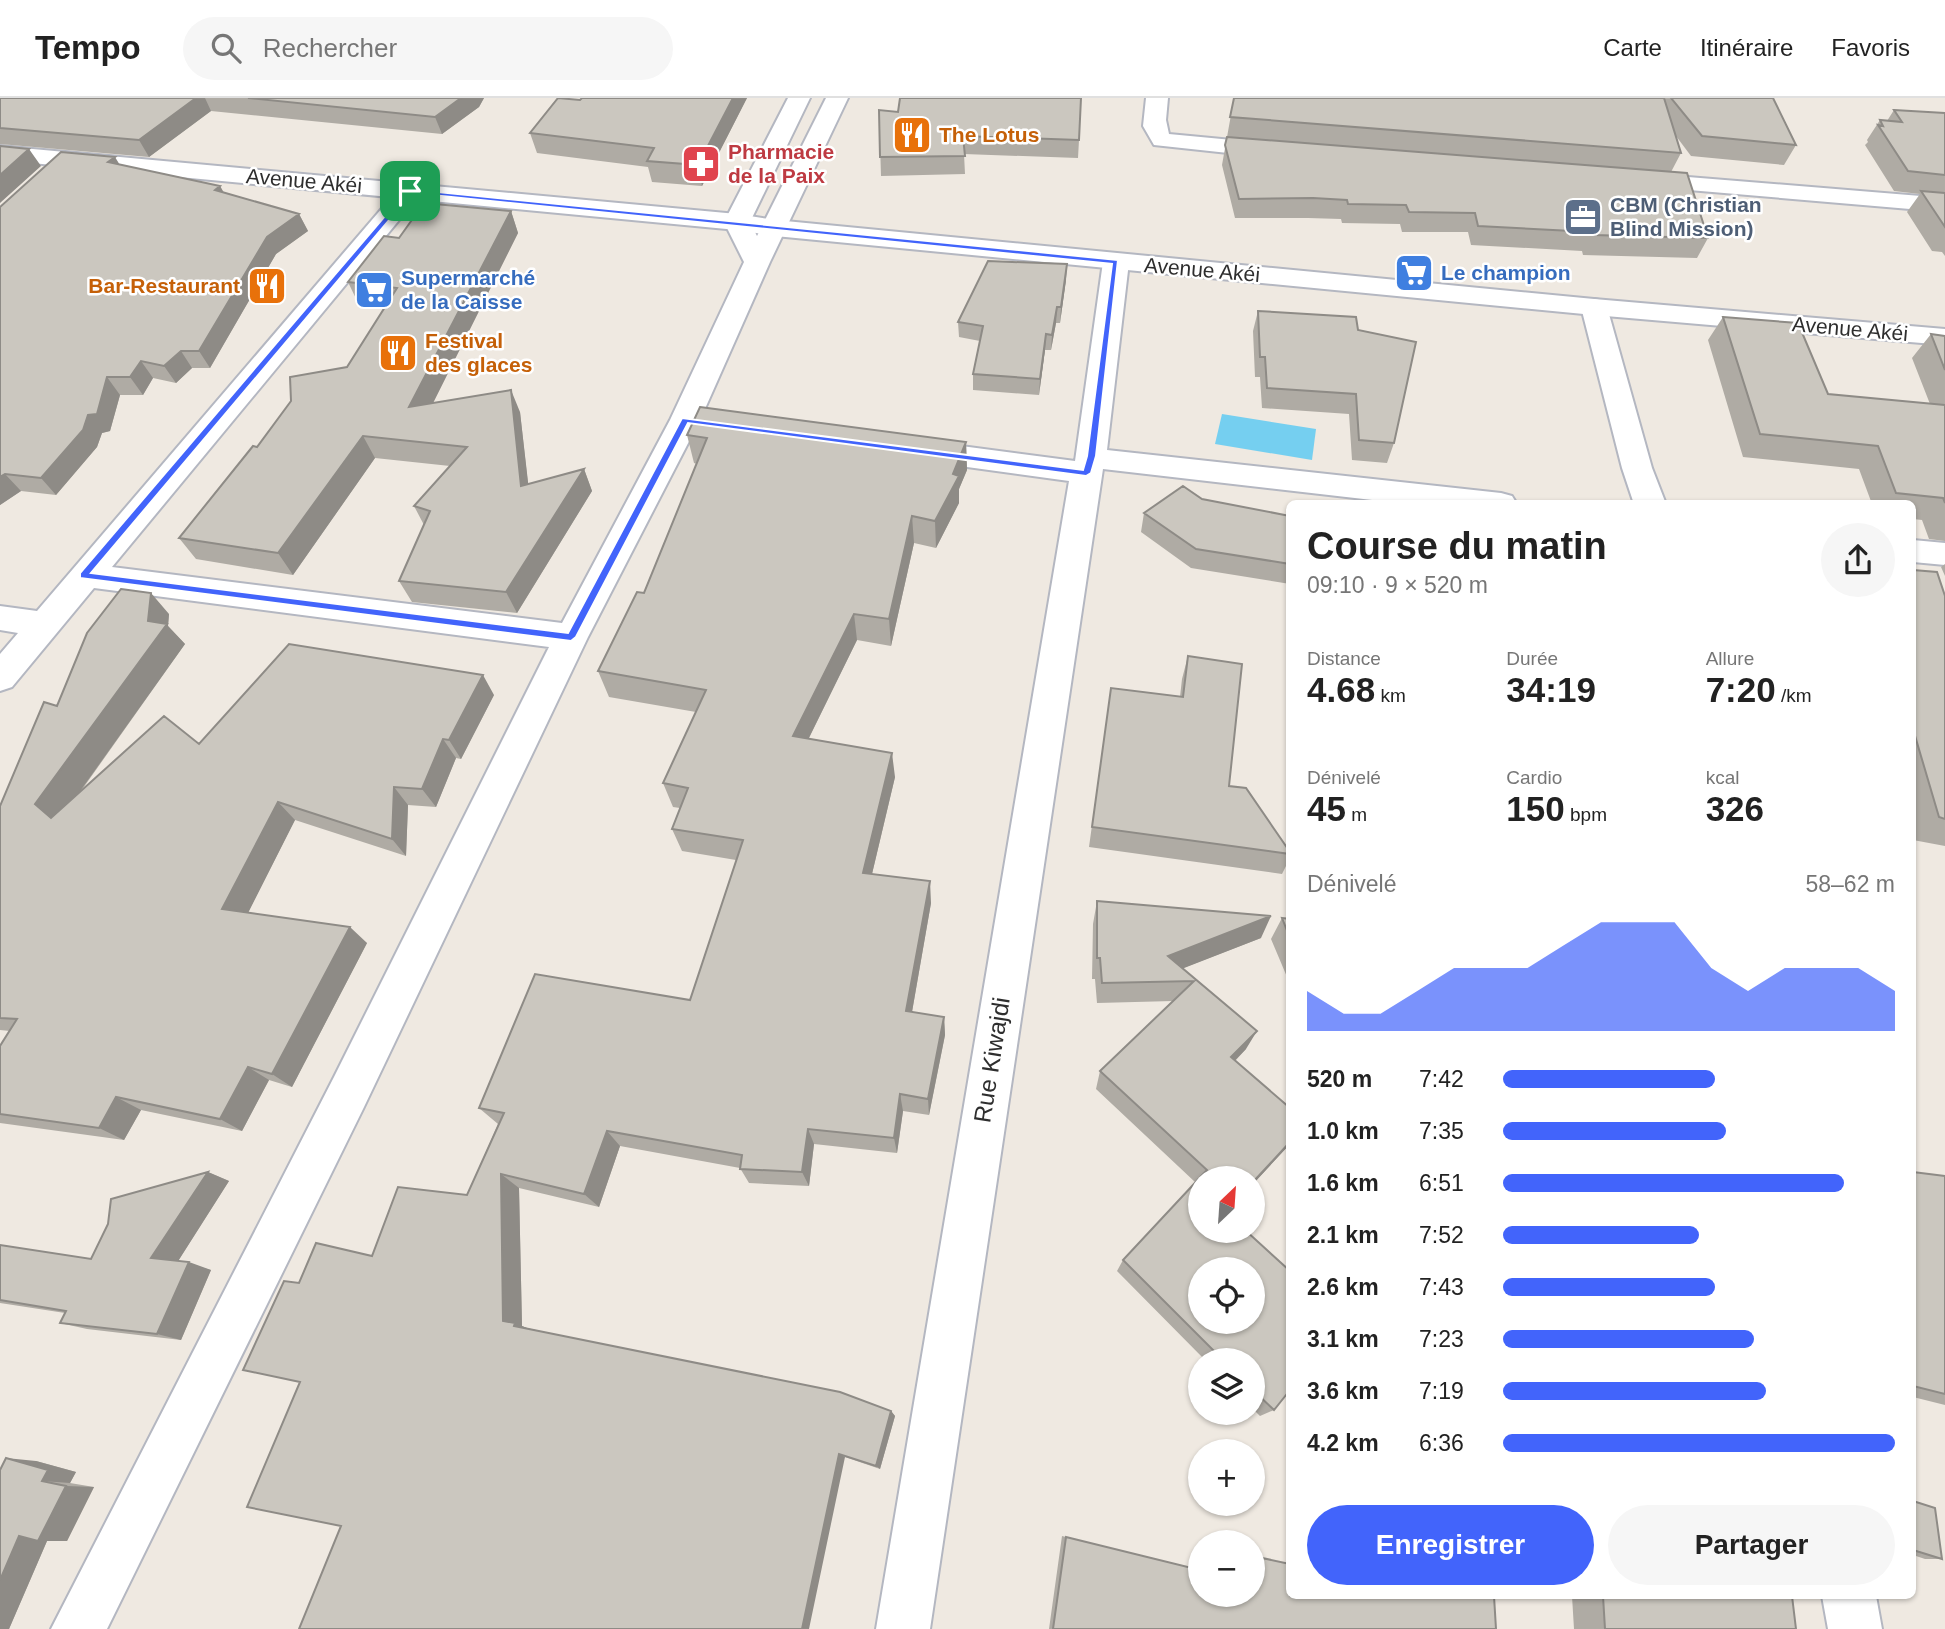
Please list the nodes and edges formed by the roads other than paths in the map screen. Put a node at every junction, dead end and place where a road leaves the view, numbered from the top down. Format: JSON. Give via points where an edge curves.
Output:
{"nodes":[{"id":1,"x":799,"y":98,"type":"edge"},
{"id":2,"x":837,"y":98,"type":"edge"},
{"id":3,"x":1157,"y":98,"type":"edge"},
{"id":4,"x":1296,"y":152,"type":"edge"},
{"id":5,"x":0,"y":153,"type":"edge"},
{"id":6,"x":64,"y":160,"type":"junction"},
{"id":7,"x":46,"y":178,"type":"edge"},
{"id":8,"x":1614,"y":179,"type":"edge"},
{"id":9,"x":410,"y":191,"type":"junction"},
{"id":10,"x":1945,"y":205,"type":"edge"},
{"id":11,"x":737,"y":222,"type":"junction"},
{"id":12,"x":766,"y":245,"type":"junction"},
{"id":13,"x":1116,"y":262,"type":"junction"},
{"id":14,"x":1594,"y":307,"type":"junction"},
{"id":15,"x":1945,"y":337,"type":"edge"},
{"id":16,"x":889,"y":446,"type":"edge"},
{"id":17,"x":1086,"y":475,"type":"junction"},
{"id":18,"x":1444,"y":500,"type":"edge"},
{"id":19,"x":1649,"y":500,"type":"edge"},
{"id":20,"x":1916,"y":551,"type":"edge"},
{"id":21,"x":1945,"y":554,"type":"edge"},
{"id":22,"x":84,"y":575,"type":"junction"},
{"id":23,"x":0,"y":618,"type":"edge"},
{"id":24,"x":44,"y":624,"type":"junction"},
{"id":25,"x":571,"y":637,"type":"junction"},
{"id":26,"x":0,"y":678,"type":"edge"},
{"id":27,"x":1850,"y":1599,"type":"edge"},
{"id":28,"x":78,"y":1629,"type":"edge"},
{"id":29,"x":903,"y":1629,"type":"edge"},
{"id":30,"x":1855,"y":1629,"type":"edge"}],
"edges":[{"from":1,"to":11,"type":"street"},
{"from":2,"to":12,"type":"street"},
{"from":3,"to":4,"type":"street","via":[[1154,126],[1162,140]]},
{"from":5,"to":6,"type":"street","name":"Avenue Akéi"},
{"from":6,"to":7,"type":"street"},
{"from":6,"to":9,"type":"street","name":"Avenue Akéi"},
{"from":8,"to":10,"type":"street"},
{"from":9,"to":11,"type":"street","name":"Avenue Akéi"},
{"from":9,"to":22,"type":"street"},
{"from":11,"to":12,"type":"street"},
{"from":11,"to":12,"type":"street","name":"Avenue Akéi"},
{"from":12,"to":13,"type":"street","name":"Avenue Akéi"},
{"from":12,"to":25,"type":"street","via":[[699,422]]},
{"from":13,"to":14,"type":"street","name":"Avenue Akéi"},
{"from":13,"to":17,"type":"street","name":"Rue Kiwajdi"},
{"from":14,"to":15,"type":"street","name":"Avenue Akéi"},
{"from":14,"to":19,"type":"street"},
{"from":16,"to":17,"type":"street"},
{"from":17,"to":18,"type":"street"},
{"from":17,"to":29,"type":"street","name":"Rue Kiwajdi"},
{"from":20,"to":21,"type":"street"},
{"from":22,"to":24,"type":"street"},
{"from":22,"to":25,"type":"street"},
{"from":23,"to":24,"type":"street"},
{"from":24,"to":26,"type":"street"},
{"from":25,"to":28,"type":"street","via":[[349,1092]]},
{"from":27,"to":30,"type":"street"}]}
